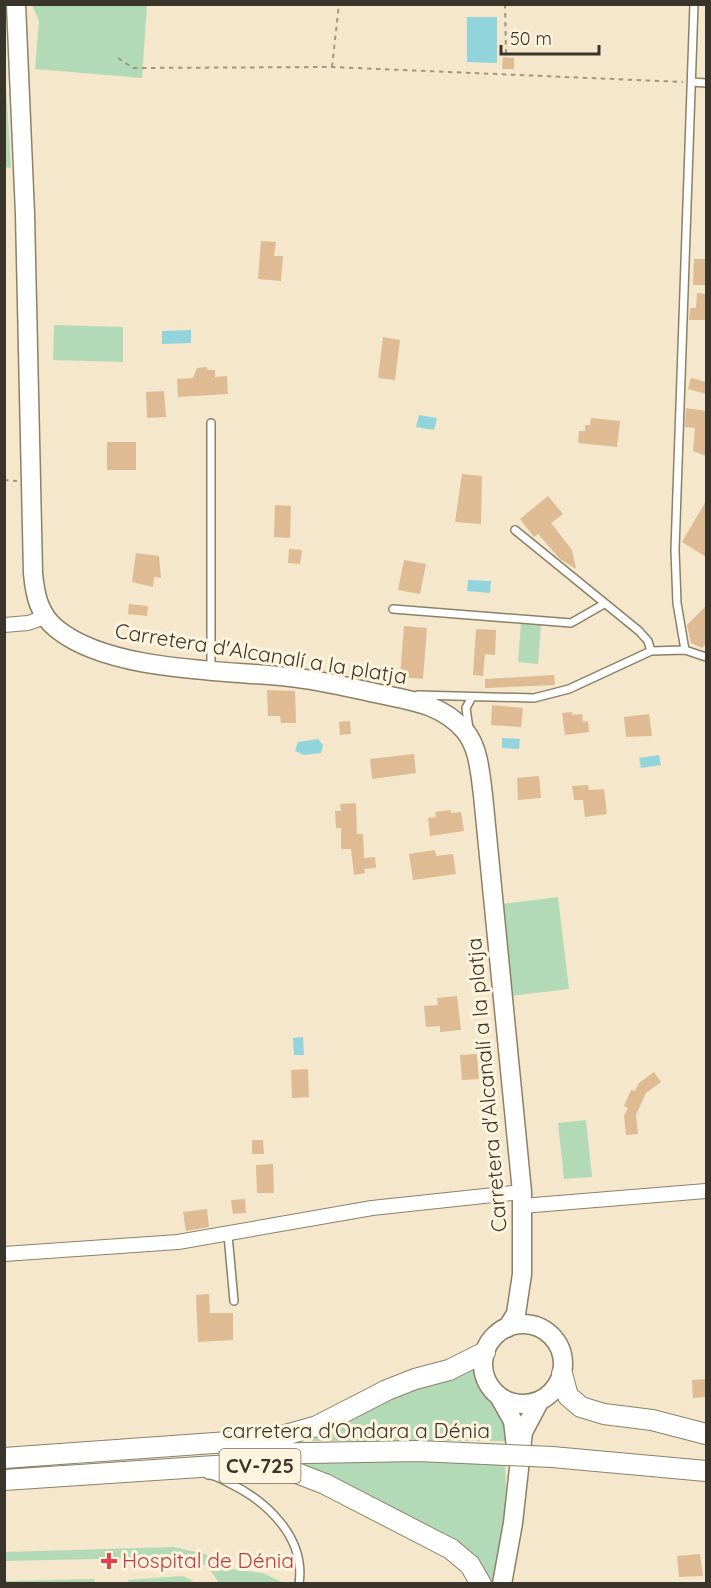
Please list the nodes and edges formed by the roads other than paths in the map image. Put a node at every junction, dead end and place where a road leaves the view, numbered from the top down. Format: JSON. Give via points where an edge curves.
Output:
{"nodes":[{"id":1,"x":16,"y":4,"type":"edge"},
{"id":2,"x":686,"y":4,"type":"edge"},
{"id":3,"x":694,"y":6,"type":"edge"},
{"id":4,"x":692,"y":82,"type":"junction"},
{"id":5,"x":706,"y":83,"type":"edge"},
{"id":6,"x":211,"y":423,"type":"dead end"},
{"id":7,"x":514,"y":530,"type":"dead end"},
{"id":8,"x":604,"y":604,"type":"junction"},
{"id":9,"x":393,"y":609,"type":"dead end"},
{"id":10,"x":45,"y":617,"type":"junction"},
{"id":11,"x":4,"y":625,"type":"edge"},
{"id":12,"x":685,"y":650,"type":"junction"},
{"id":13,"x":651,"y":651,"type":"junction"},
{"id":14,"x":706,"y":657,"type":"edge"},
{"id":15,"x":211,"y":670,"type":"junction"},
{"id":16,"x":378,"y":693,"type":"junction"},
{"id":17,"x":472,"y":697,"type":"junction"},
{"id":18,"x":475,"y":748,"type":"junction"},
{"id":19,"x":706,"y":1191,"type":"edge"},
{"id":20,"x":522,"y":1199,"type":"junction"},
{"id":21,"x":228,"y":1234,"type":"junction"},
{"id":22,"x":4,"y":1254,"type":"edge"},
{"id":23,"x":522,"y":1274,"type":"junction"},
{"id":24,"x":234,"y":1301,"type":"dead end"},
{"id":25,"x":507,"y":1328,"type":"junction"},
{"id":26,"x":542,"y":1329,"type":"junction"},
{"id":27,"x":485,"y":1352,"type":"junction"},
{"id":28,"x":562,"y":1374,"type":"junction"},
{"id":29,"x":499,"y":1396,"type":"junction"},
{"id":30,"x":540,"y":1400,"type":"junction"},
{"id":31,"x":706,"y":1434,"type":"edge"},
{"id":32,"x":4,"y":1458,"type":"edge"},
{"id":33,"x":4,"y":1468,"type":"edge"},
{"id":34,"x":706,"y":1471,"type":"edge"},
{"id":35,"x":517,"y":1473,"type":"junction"},
{"id":36,"x":4,"y":1480,"type":"edge"},
{"id":37,"x":299,"y":1584,"type":"edge"},
{"id":38,"x":481,"y":1584,"type":"edge"},
{"id":39,"x":502,"y":1584,"type":"edge"}],
"edges":[{"from":1,"to":10,"type":"main road","via":[[33,573],[39,607]]},
{"from":2,"to":3,"type":"lane"},
{"from":3,"to":4,"type":"lane"},
{"from":4,"to":5,"type":"lane"},
{"from":4,"to":12,"type":"lane","via":[[675,550],[677,603]]},
{"from":6,"to":15,"type":"lane"},
{"from":7,"to":8,"type":"lane"},
{"from":8,"to":9,"type":"lane","via":[[571,623]]},
{"from":8,"to":13,"type":"lane","via":[[639,631]]},
{"from":10,"to":11,"type":"street"},
{"from":10,"to":15,"type":"main road","name":"Carretera d'Alcanalí a la platja","via":[[73,639],[112,655]]},
{"from":12,"to":13,"type":"lane"},
{"from":12,"to":14,"type":"lane"},
{"from":13,"to":17,"type":"lane","via":[[554,694],[534,698]]},
{"from":15,"to":16,"type":"main road","name":"Carretera d'Alcanalí a la platja","via":[[292,677]]},
{"from":16,"to":17,"type":"lane"},
{"from":16,"to":18,"type":"main road","name":"Carretera d'Alcanalí a la platja","via":[[420,702],[440,711],[454,719]]},
{"from":17,"to":18,"type":"lane","via":[[466,708]]},
{"from":18,"to":20,"type":"main road","name":"Carretera d'Alcanalí a la platja","via":[[483,795]]},
{"from":19,"to":20,"type":"street"},
{"from":20,"to":21,"type":"street","via":[[372,1208]]},
{"from":20,"to":23,"type":"main road","name":"Carretera d'Alcanalí a la platja"},
{"from":21,"to":22,"type":"street","via":[[178,1242]]},
{"from":21,"to":24,"type":"lane"},
{"from":23,"to":25,"type":"main road","name":"Carretera d'Alcanalí a la platja","via":[[516,1314]]},
{"from":23,"to":26,"type":"main road","name":"Carretera d'Alcanalí a la platja","via":[[527,1309]]},
{"from":25,"to":26,"type":"main road","via":[[531,1325]]},
{"from":25,"to":27,"type":"main road","via":[[498,1333]]},
{"from":26,"to":28,"type":"main road","via":[[559,1348]]},
{"from":27,"to":29,"type":"main road","via":[[485,1376]]},
{"from":27,"to":32,"type":"main road","number":"CV-725","via":[[456,1367],[387,1390],[317,1426],[272,1439]]},
{"from":28,"to":30,"type":"main road","via":[[550,1394]]},
{"from":28,"to":31,"type":"main road","via":[[568,1396],[581,1407]]},
{"from":29,"to":30,"type":"main road","via":[[526,1404]]},
{"from":29,"to":35,"type":"main road","via":[[513,1421]]},
{"from":30,"to":35,"type":"main road","via":[[523,1432]]},
{"from":33,"to":34,"type":"main road","name":"carretera d'Ondara a Dénia","number":"CV-725","bridge":true,"via":[[289,1452],[418,1451],[552,1457]]},
{"from":35,"to":39,"type":"main road"},
{"from":36,"to":37,"type":"lane","via":[[212,1474],[242,1489],[280,1522],[299,1557]]},
{"from":36,"to":38,"type":"main road","number":"CV-725","via":[[246,1464],[283,1470],[325,1484],[444,1544],[459,1553]]}]}
